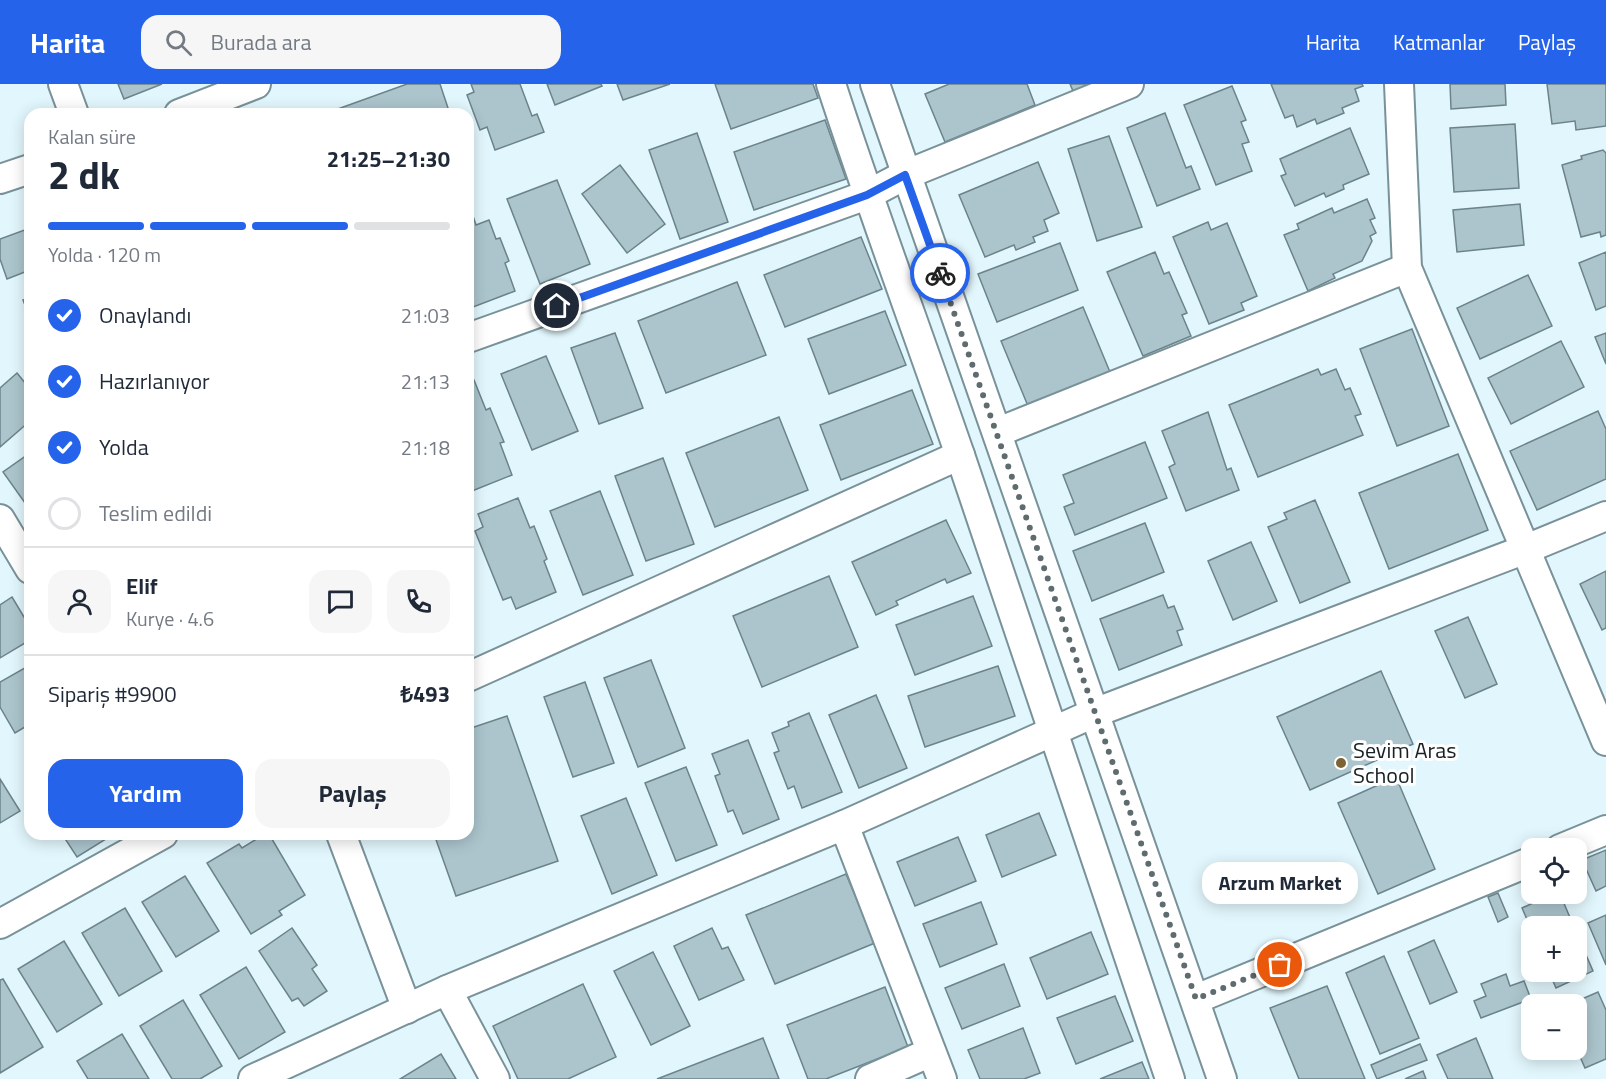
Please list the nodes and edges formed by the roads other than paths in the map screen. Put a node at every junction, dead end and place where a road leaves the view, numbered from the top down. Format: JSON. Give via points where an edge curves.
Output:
{"nodes":[{"id":1,"x":63,"y":84,"type":"edge"},
{"id":2,"x":256,"y":84,"type":"edge"},
{"id":3,"x":831,"y":84,"type":"edge"},
{"id":4,"x":875,"y":84,"type":"edge"},
{"id":5,"x":1129,"y":84,"type":"edge"},
{"id":6,"x":1399,"y":84,"type":"edge"},
{"id":7,"x":72,"y":108,"type":"edge"},
{"id":8,"x":194,"y":108,"type":"edge"},
{"id":9,"x":24,"y":171,"type":"edge"},
{"id":10,"x":905,"y":175,"type":"junction"},
{"id":11,"x":0,"y":179,"type":"edge"},
{"id":12,"x":867,"y":195,"type":"junction"},
{"id":13,"x":1407,"y":268,"type":"junction"},
{"id":14,"x":474,"y":336,"type":"edge"},
{"id":15,"x":998,"y":432,"type":"junction"},
{"id":16,"x":960,"y":455,"type":"junction"},
{"id":17,"x":1606,"y":516,"type":"edge"},
{"id":18,"x":0,"y":519,"type":"edge"},
{"id":19,"x":1526,"y":549,"type":"junction"},
{"id":20,"x":24,"y":559,"type":"edge"},
{"id":21,"x":474,"y":674,"type":"edge"},
{"id":22,"x":1094,"y":713,"type":"junction"},
{"id":23,"x":1054,"y":730,"type":"junction"},
{"id":24,"x":1606,"y":741,"type":"edge"},
{"id":25,"x":844,"y":825,"type":"junction"},
{"id":26,"x":1606,"y":830,"type":"edge"},
{"id":27,"x":1587,"y":838,"type":"edge"},
{"id":28,"x":152,"y":840,"type":"edge"},
{"id":29,"x":343,"y":840,"type":"edge"},
{"id":30,"x":1521,"y":866,"type":"edge"},
{"id":31,"x":0,"y":924,"type":"edge"},
{"id":32,"x":447,"y":990,"type":"junction"},
{"id":33,"x":1196,"y":999,"type":"junction"},
{"id":34,"x":407,"y":1009,"type":"junction"},
{"id":35,"x":931,"y":1052,"type":"junction"},
{"id":36,"x":253,"y":1079,"type":"edge"},
{"id":37,"x":495,"y":1079,"type":"edge"},
{"id":38,"x":870,"y":1079,"type":"edge"},
{"id":39,"x":942,"y":1079,"type":"edge"},
{"id":40,"x":1170,"y":1079,"type":"edge"},
{"id":41,"x":1222,"y":1079,"type":"edge"}],
"edges":[{"from":1,"to":7,"type":"street"},
{"from":2,"to":8,"type":"street"},
{"from":3,"to":12,"type":"street"},
{"from":4,"to":10,"type":"street"},
{"from":5,"to":10,"type":"street"},
{"from":6,"to":13,"type":"street"},
{"from":9,"to":11,"type":"street"},
{"from":10,"to":12,"type":"street"},
{"from":10,"to":15,"type":"street"},
{"from":12,"to":14,"type":"street"},
{"from":12,"to":16,"type":"street"},
{"from":13,"to":15,"type":"street"},
{"from":13,"to":19,"type":"street"},
{"from":15,"to":22,"type":"street"},
{"from":16,"to":21,"type":"street"},
{"from":16,"to":23,"type":"street"},
{"from":17,"to":19,"type":"street"},
{"from":18,"to":20,"type":"street"},
{"from":19,"to":22,"type":"street"},
{"from":19,"to":24,"type":"street"},
{"from":22,"to":23,"type":"street"},
{"from":22,"to":33,"type":"street"},
{"from":23,"to":25,"type":"street"},
{"from":23,"to":40,"type":"street"},
{"from":25,"to":32,"type":"street"},
{"from":25,"to":35,"type":"street"},
{"from":26,"to":27,"type":"street"},
{"from":28,"to":31,"type":"street"},
{"from":29,"to":34,"type":"street"},
{"from":30,"to":33,"type":"street"},
{"from":32,"to":34,"type":"street"},
{"from":32,"to":37,"type":"street"},
{"from":33,"to":41,"type":"street"},
{"from":34,"to":36,"type":"street"},
{"from":35,"to":38,"type":"street"},
{"from":35,"to":39,"type":"street"}]}
